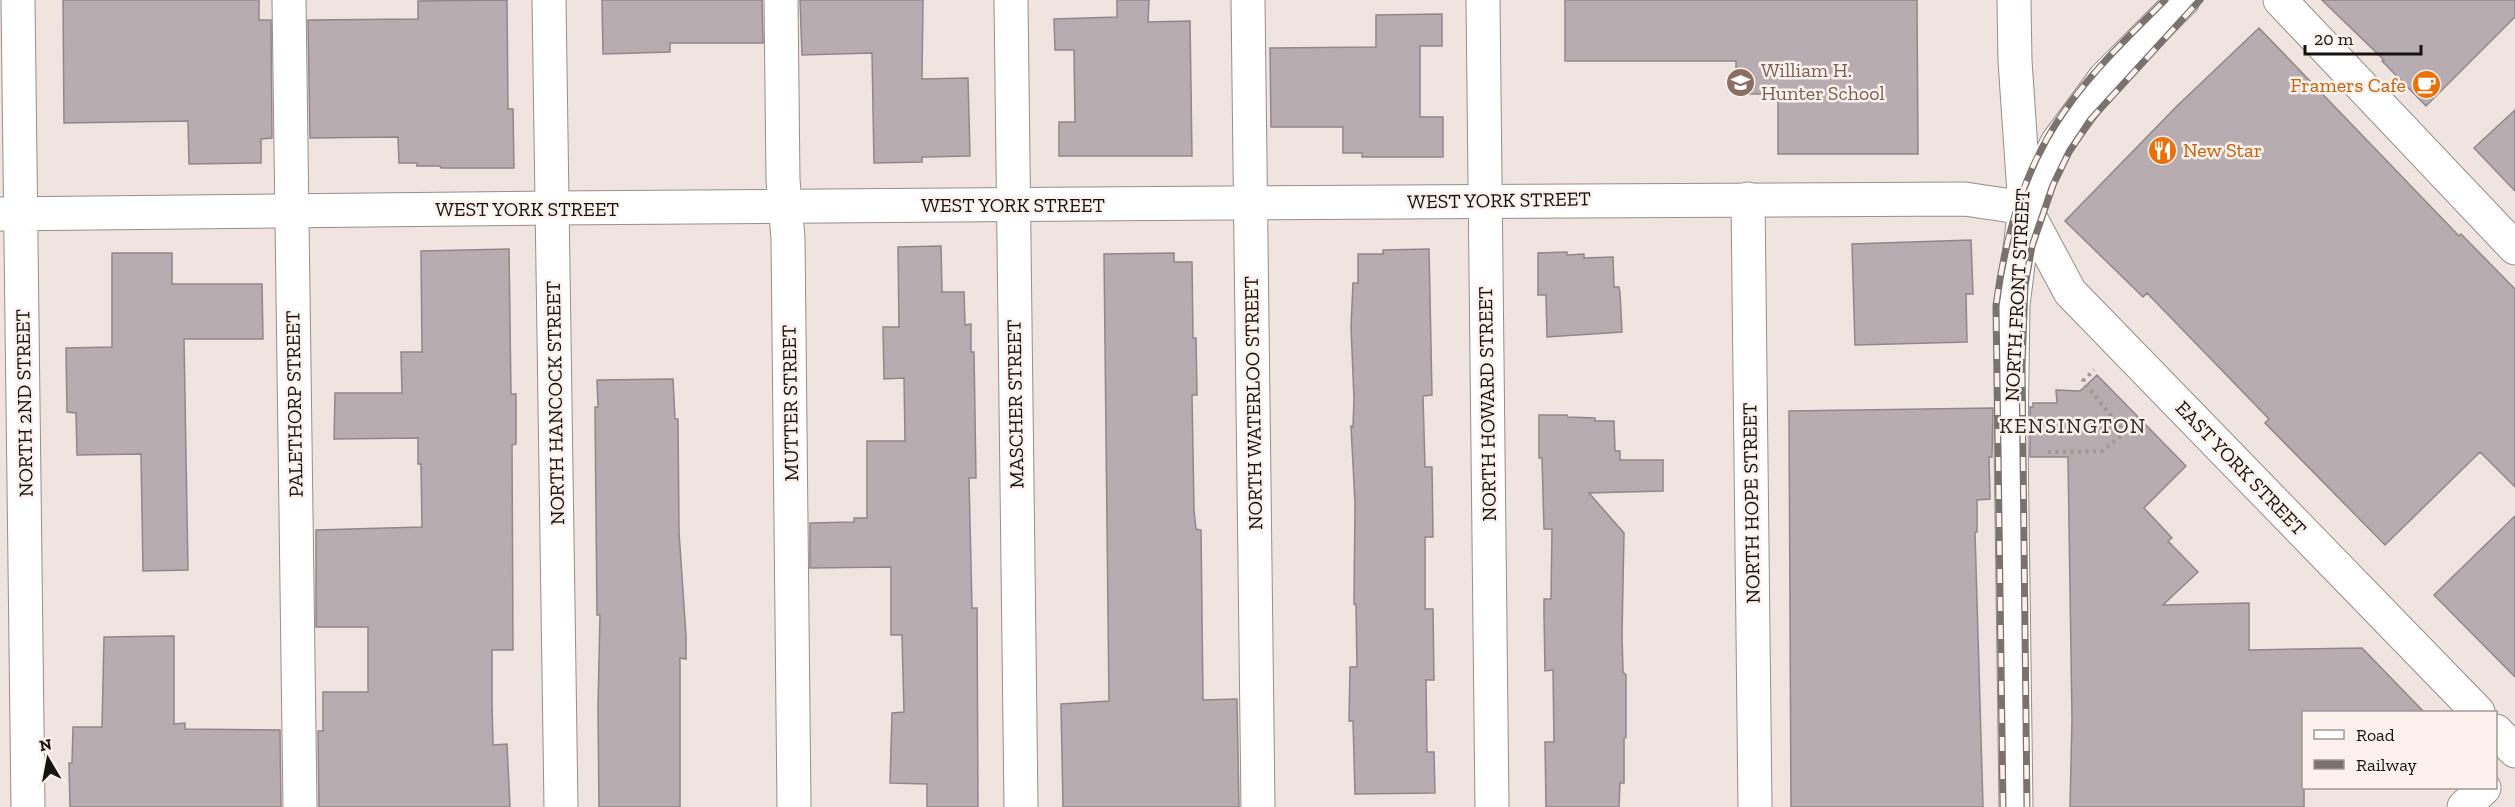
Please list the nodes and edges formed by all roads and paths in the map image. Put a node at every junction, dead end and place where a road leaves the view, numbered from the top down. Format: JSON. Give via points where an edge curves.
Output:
{"nodes":[{"id":1,"x":18,"y":0,"type":"edge"},
{"id":2,"x":289,"y":0,"type":"edge"},
{"id":3,"x":549,"y":0,"type":"edge"},
{"id":4,"x":781,"y":0,"type":"edge"},
{"id":5,"x":1011,"y":0,"type":"edge"},
{"id":6,"x":1248,"y":0,"type":"edge"},
{"id":7,"x":1483,"y":0,"type":"edge"},
{"id":8,"x":2014,"y":0,"type":"edge"},
{"id":9,"x":2183,"y":0,"type":"edge"},
{"id":10,"x":2280,"y":0,"type":"edge"},
{"id":11,"x":1748,"y":199,"type":"junction"},
{"id":12,"x":1485,"y":200,"type":"junction"},
{"id":13,"x":1251,"y":204,"type":"junction"},
{"id":14,"x":1012,"y":205,"type":"junction"},
{"id":15,"x":552,"y":208,"type":"junction"},
{"id":16,"x":784,"y":208,"type":"junction"},
{"id":17,"x":2025,"y":208,"type":"junction"},
{"id":18,"x":291,"y":211,"type":"junction"},
{"id":19,"x":11,"y":214,"type":"edge"},
{"id":20,"x":2515,"y":248,"type":"edge"},
{"id":21,"x":2083,"y":381,"type":"dead end"},
{"id":22,"x":2045,"y":458,"type":"dead end"},
{"id":23,"x":2477,"y":711,"type":"edge"},
{"id":24,"x":2497,"y":732,"type":"edge"},
{"id":25,"x":2515,"y":751,"type":"edge"},
{"id":26,"x":2515,"y":757,"type":"edge"},
{"id":27,"x":2497,"y":775,"type":"edge"},
{"id":28,"x":2483,"y":789,"type":"edge"},
{"id":29,"x":28,"y":807,"type":"edge"},
{"id":30,"x":300,"y":807,"type":"edge"},
{"id":31,"x":561,"y":807,"type":"edge"},
{"id":32,"x":794,"y":807,"type":"edge"},
{"id":33,"x":1021,"y":807,"type":"edge"},
{"id":34,"x":1258,"y":807,"type":"edge"},
{"id":35,"x":1492,"y":807,"type":"edge"},
{"id":36,"x":1755,"y":807,"type":"edge"},
{"id":37,"x":2016,"y":807,"type":"edge"},
{"id":38,"x":2464,"y":807,"type":"edge"}],
"edges":[{"from":1,"to":19,"type":"street","name":"NORTH 2ND STREET"},
{"from":2,"to":18,"type":"street","name":"PALETHORP STREET"},
{"from":3,"to":15,"type":"street","name":"NORTH HANCOCK STREET"},
{"from":4,"to":16,"type":"street","name":"MUTTER STREET"},
{"from":5,"to":14,"type":"street","name":"MASCHER STREET"},
{"from":6,"to":13,"type":"street","name":"NORTH WATERLOO STREET"},
{"from":7,"to":12,"type":"street","name":"NORTH HOWARD STREET"},
{"from":8,"to":17,"type":"street","name":"NORTH FRONT STREET","via":[[2014,61]]},
{"from":9,"to":17,"type":"street","via":[[2104,78],[2057,143]]},
{"from":10,"to":20,"type":"street"},
{"from":11,"to":12,"type":"street","name":"WEST YORK STREET"},
{"from":11,"to":17,"type":"street","name":"WEST YORK STREET","via":[[1965,199]]},
{"from":11,"to":36,"type":"street","name":"NORTH HOPE STREET"},
{"from":12,"to":13,"type":"street","name":"WEST YORK STREET"},
{"from":12,"to":35,"type":"street","name":"NORTH HOWARD STREET"},
{"from":13,"to":14,"type":"street","name":"WEST YORK STREET"},
{"from":13,"to":34,"type":"street","name":"NORTH WATERLOO STREET"},
{"from":14,"to":16,"type":"street","name":"WEST YORK STREET"},
{"from":14,"to":33,"type":"street","name":"MASCHER STREET"},
{"from":15,"to":16,"type":"street","name":"WEST YORK STREET"},
{"from":15,"to":18,"type":"street","name":"WEST YORK STREET"},
{"from":15,"to":31,"type":"street","name":"NORTH HANCOCK STREET"},
{"from":16,"to":32,"type":"street","name":"MUTTER STREET","via":[[788,238]]},
{"from":17,"to":23,"type":"street","name":"EAST YORK STREET","via":[[2070,292]]},
{"from":17,"to":37,"type":"street","name":"NORTH FRONT STREET","via":[[2013,305]]},
{"from":18,"to":19,"type":"street","name":"WEST YORK STREET"},
{"from":18,"to":30,"type":"street","name":"PALETHORP STREET"},
{"from":19,"to":29,"type":"street","name":"NORTH 2ND STREET"},
{"from":21,"to":22,"type":"path","via":[[2125,433],[2102,451],[2045,452]]},
{"from":24,"to":25,"type":"street"},
{"from":26,"to":27,"type":"street"},
{"from":28,"to":38,"type":"street"}]}
